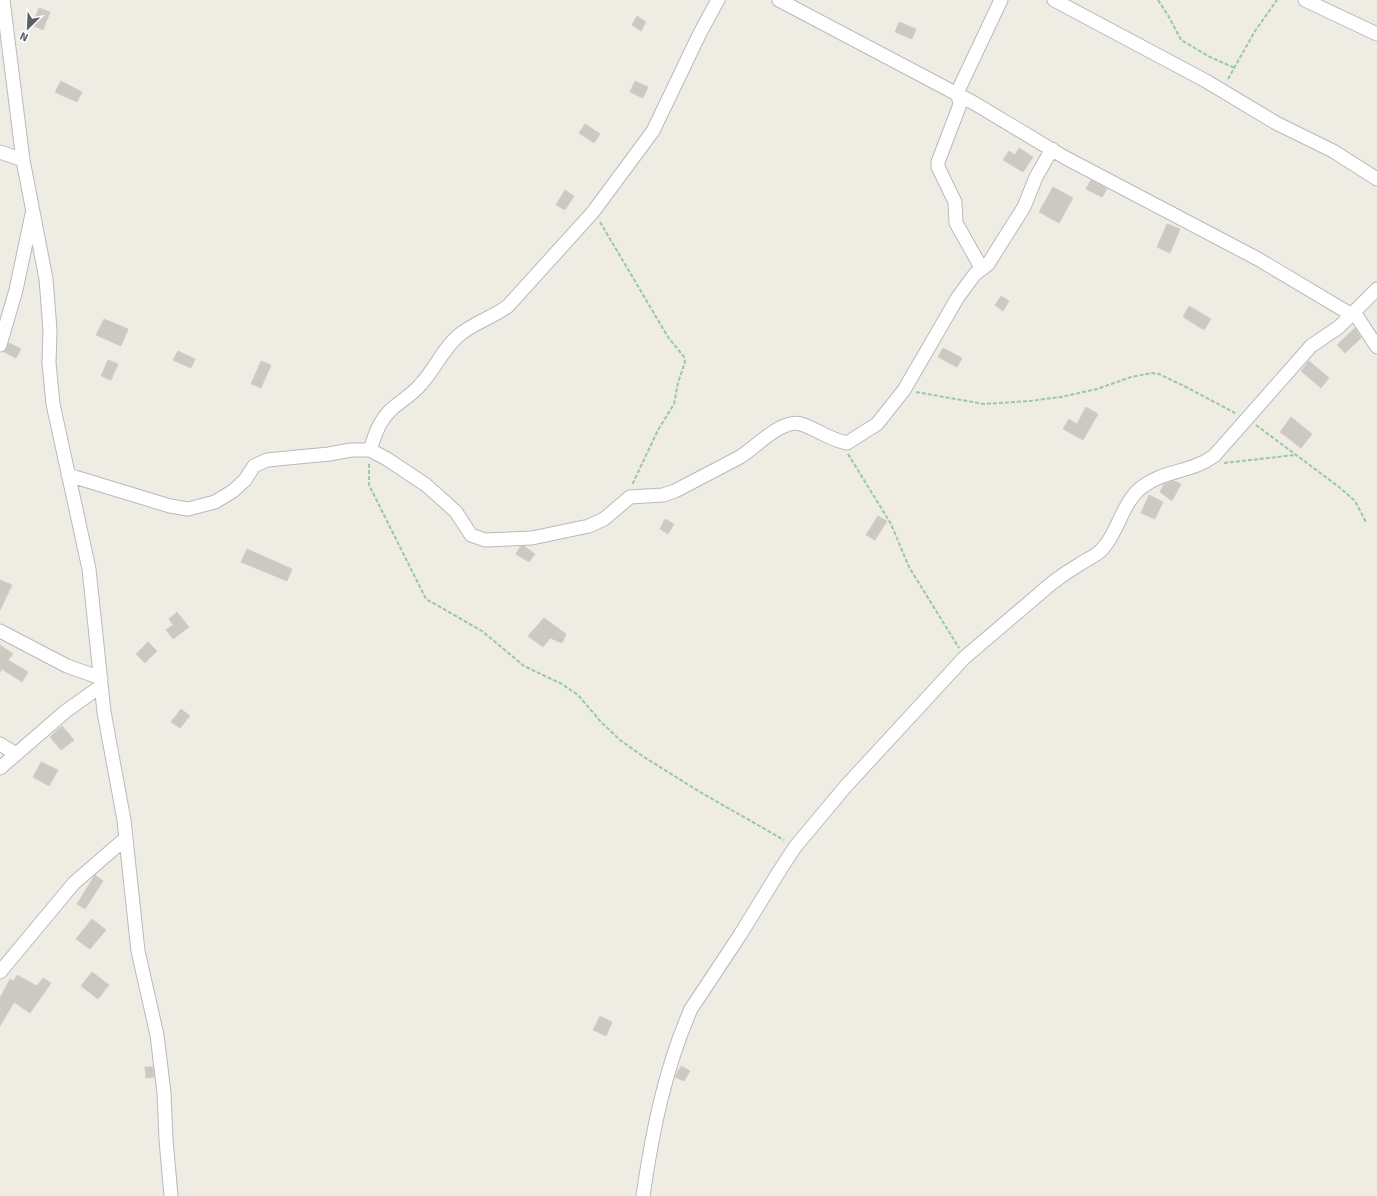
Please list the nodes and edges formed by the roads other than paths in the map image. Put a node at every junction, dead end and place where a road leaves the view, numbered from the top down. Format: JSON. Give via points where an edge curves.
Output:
{"nodes":[{"id":1,"x":3,"y":0,"type":"edge"},
{"id":2,"x":718,"y":0,"type":"edge"},
{"id":3,"x":779,"y":0,"type":"edge"},
{"id":4,"x":1001,"y":0,"type":"edge"},
{"id":5,"x":1054,"y":0,"type":"edge"},
{"id":6,"x":1305,"y":0,"type":"edge"},
{"id":7,"x":1377,"y":34,"type":"edge"},
{"id":8,"x":957,"y":93,"type":"junction"},
{"id":9,"x":1052,"y":150,"type":"junction"},
{"id":10,"x":0,"y":152,"type":"edge"},
{"id":11,"x":23,"y":160,"type":"junction"},
{"id":12,"x":1377,"y":179,"type":"edge"},
{"id":13,"x":32,"y":214,"type":"junction"},
{"id":14,"x":982,"y":268,"type":"junction"},
{"id":15,"x":1377,"y":289,"type":"edge"},
{"id":16,"x":1353,"y":313,"type":"junction"},
{"id":17,"x":0,"y":345,"type":"edge"},
{"id":18,"x":1377,"y":347,"type":"edge"},
{"id":19,"x":370,"y":450,"type":"junction"},
{"id":20,"x":68,"y":475,"type":"junction"},
{"id":21,"x":0,"y":632,"type":"edge"},
{"id":22,"x":101,"y":682,"type":"junction"},
{"id":23,"x":0,"y":744,"type":"edge"},
{"id":24,"x":16,"y":754,"type":"junction"},
{"id":25,"x":0,"y":768,"type":"edge"},
{"id":26,"x":126,"y":838,"type":"junction"},
{"id":27,"x":0,"y":972,"type":"edge"},
{"id":28,"x":171,"y":1196,"type":"edge"},
{"id":29,"x":643,"y":1196,"type":"edge"}],
"edges":[{"from":1,"to":11,"type":"street"},
{"from":2,"to":19,"type":"street","via":[[653,130],[593,212],[508,306],[458,335],[445,349],[422,384],[384,418],[377,428]]},
{"from":3,"to":8,"type":"street"},
{"from":4,"to":8,"type":"street"},
{"from":5,"to":12,"type":"street","via":[[1276,123],[1334,151]]},
{"from":6,"to":7,"type":"street"},
{"from":8,"to":9,"type":"street"},
{"from":8,"to":14,"type":"street","via":[[959,107],[941,151],[938,168],[955,202],[956,223]]},
{"from":9,"to":14,"type":"street","via":[[1036,178],[1024,207],[988,264]]},
{"from":9,"to":16,"type":"street","via":[[1258,259]]},
{"from":10,"to":11,"type":"street"},
{"from":11,"to":13,"type":"street"},
{"from":13,"to":17,"type":"street","via":[[16,290]]},
{"from":13,"to":20,"type":"street","via":[[46,279],[53,404]]},
{"from":14,"to":19,"type":"street","via":[[965,286],[904,390],[870,430],[847,443],[796,423],[763,438],[744,454],[674,491],[663,495],[627,499],[604,520],[589,526],[532,538],[485,540],[471,535],[456,512],[426,485]]},
{"from":15,"to":16,"type":"street"},
{"from":16,"to":18,"type":"street"},
{"from":16,"to":29,"type":"street","via":[[1339,327],[1312,346],[1224,446],[1205,463],[1189,470],[1154,478],[1140,488],[1129,502],[1108,542],[1098,553],[1067,571],[964,658],[846,786],[795,847],[685,1022],[669,1069],[651,1140]]},
{"from":19,"to":20,"type":"street","via":[[267,460],[254,466],[245,480],[233,491],[215,502],[188,509],[170,506]]},
{"from":20,"to":22,"type":"street","via":[[89,569]]},
{"from":21,"to":22,"type":"street"},
{"from":22,"to":24,"type":"street"},
{"from":22,"to":26,"type":"street","via":[[107,737]]},
{"from":23,"to":24,"type":"street"},
{"from":24,"to":25,"type":"street"},
{"from":26,"to":27,"type":"street","via":[[74,883]]},
{"from":26,"to":28,"type":"street","via":[[138,951],[157,1035],[164,1092]]}]}
